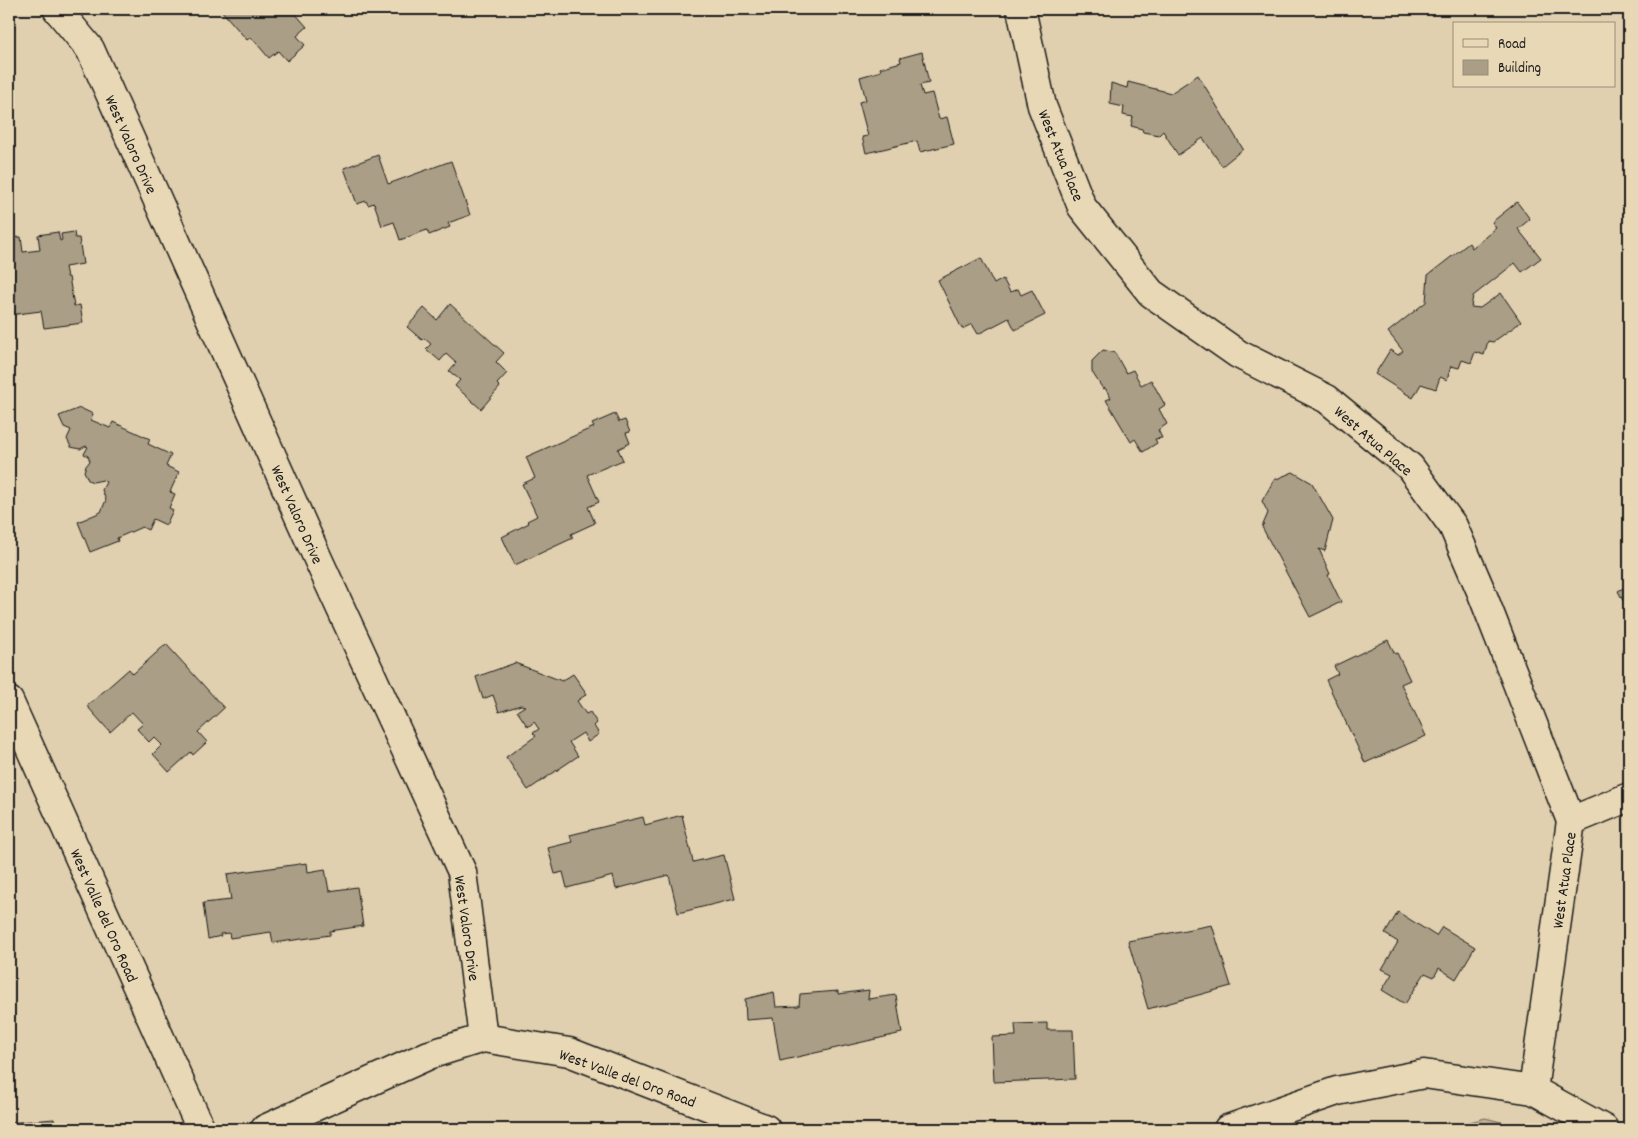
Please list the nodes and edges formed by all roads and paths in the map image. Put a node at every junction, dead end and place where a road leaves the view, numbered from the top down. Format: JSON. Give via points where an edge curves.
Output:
{"nodes":[{"id":1,"x":57,"y":9,"type":"edge"},
{"id":2,"x":1021,"y":9,"type":"edge"},
{"id":3,"x":9,"y":702,"type":"edge"},
{"id":4,"x":1629,"y":797,"type":"edge"},
{"id":5,"x":1571,"y":821,"type":"junction"},
{"id":6,"x":483,"y":1038,"type":"junction"},
{"id":7,"x":1533,"y":1090,"type":"junction"},
{"id":8,"x":201,"y":1129,"type":"edge"},
{"id":9,"x":265,"y":1129,"type":"edge"},
{"id":10,"x":766,"y":1129,"type":"edge"},
{"id":11,"x":1228,"y":1129,"type":"edge"},
{"id":12,"x":1604,"y":1129,"type":"edge"}],
"edges":[{"from":1,"to":6,"type":"street","name":"West Valoro Drive","via":[[90,49],[462,872]]},
{"from":2,"to":5,"type":"street","name":"West Atua Place","via":[[1042,106],[1082,207],[1151,293],[1238,354],[1327,399],[1410,467],[1453,526]]},
{"from":3,"to":8,"type":"street","name":"West Valle del Oro Road"},
{"from":4,"to":5,"type":"street"},
{"from":5,"to":7,"type":"street","name":"West Atua Place"},
{"from":6,"to":9,"type":"street","name":"West Valle del Oro Road","via":[[429,1056]]},
{"from":6,"to":10,"type":"street","name":"West Valle del Oro Road","via":[[569,1052]]},
{"from":7,"to":11,"type":"street","via":[[1424,1074],[1336,1092]]},
{"from":7,"to":12,"type":"street"}]}
